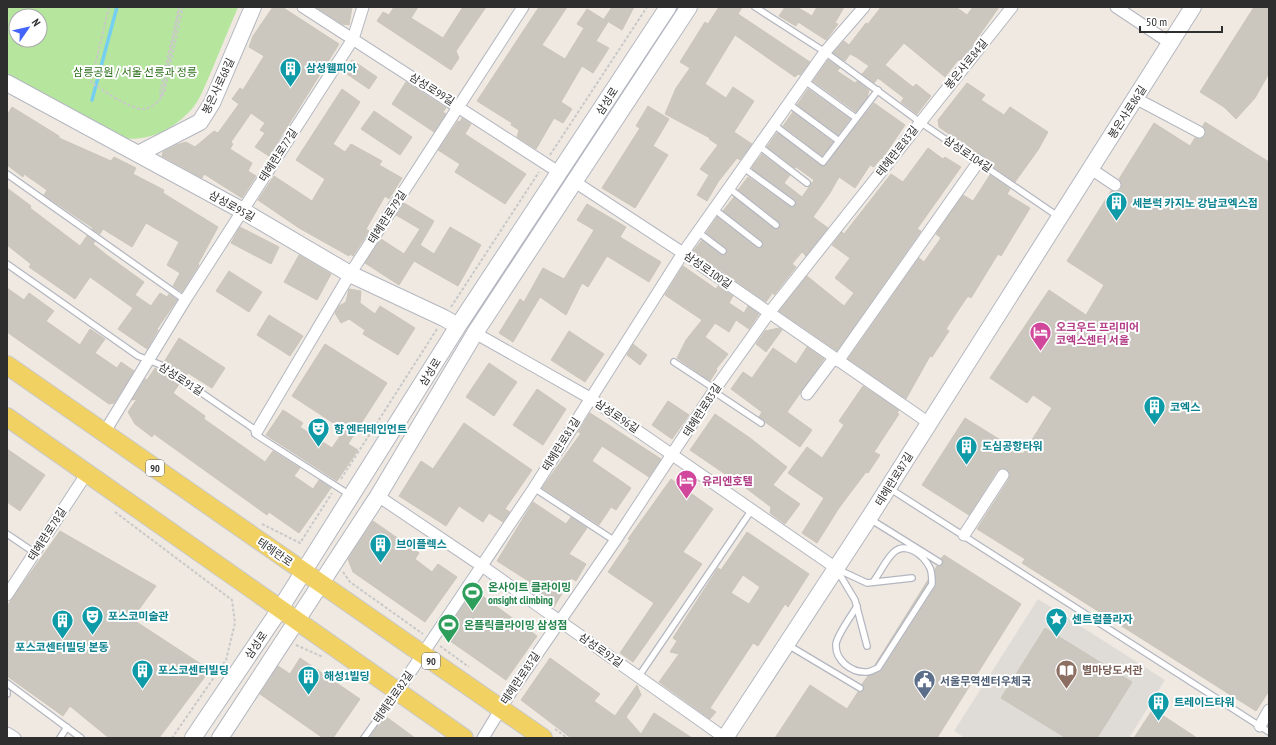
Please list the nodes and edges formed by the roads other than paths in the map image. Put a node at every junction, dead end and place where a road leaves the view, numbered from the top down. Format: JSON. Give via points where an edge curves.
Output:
{"nodes":[{"id":1,"x":253,"y":7,"type":"edge"},
{"id":2,"x":303,"y":7,"type":"edge"},
{"id":3,"x":363,"y":7,"type":"edge"},
{"id":4,"x":523,"y":7,"type":"edge"},
{"id":5,"x":668,"y":7,"type":"edge"},
{"id":6,"x":689,"y":7,"type":"edge"},
{"id":7,"x":755,"y":7,"type":"edge"},
{"id":8,"x":864,"y":7,"type":"edge"},
{"id":9,"x":1012,"y":7,"type":"edge"},
{"id":10,"x":1116,"y":7,"type":"edge"},
{"id":11,"x":1193,"y":7,"type":"edge"},
{"id":12,"x":352,"y":39,"type":"junction"},
{"id":13,"x":1170,"y":43,"type":"junction"},
{"id":14,"x":825,"y":52,"type":"junction"},
{"id":15,"x":805,"y":81,"type":"junction"},
{"id":16,"x":7,"y":83,"type":"edge"},
{"id":17,"x":878,"y":90,"type":"junction"},
{"id":18,"x":1135,"y":98,"type":"junction"},
{"id":19,"x":789,"y":104,"type":"junction"},
{"id":20,"x":459,"y":107,"type":"junction"},
{"id":21,"x":856,"y":118,"type":"junction"},
{"id":22,"x":920,"y":122,"type":"junction"},
{"id":23,"x":774,"y":125,"type":"junction"},
{"id":24,"x":1199,"y":132,"type":"dead end"},
{"id":25,"x":839,"y":141,"type":"junction"},
{"id":26,"x":759,"y":146,"type":"junction"},
{"id":27,"x":138,"y":154,"type":"junction"},
{"id":28,"x":979,"y":161,"type":"junction"},
{"id":29,"x":744,"y":168,"type":"junction"},
{"id":30,"x":1091,"y":169,"type":"junction"},
{"id":31,"x":560,"y":173,"type":"junction"},
{"id":32,"x":7,"y":174,"type":"edge"},
{"id":33,"x":575,"y":182,"type":"junction"},
{"id":34,"x":807,"y":183,"type":"dead end"},
{"id":35,"x":1115,"y":185,"type":"dead end"},
{"id":36,"x":729,"y":188,"type":"junction"},
{"id":37,"x":792,"y":203,"type":"dead end"},
{"id":38,"x":714,"y":209,"type":"junction"},
{"id":39,"x":243,"y":211,"type":"junction"},
{"id":40,"x":1060,"y":217,"type":"junction"},
{"id":41,"x":776,"y":225,"type":"dead end"},
{"id":42,"x":698,"y":232,"type":"junction"},
{"id":43,"x":759,"y":244,"type":"dead end"},
{"id":44,"x":723,"y":251,"type":"dead end"},
{"id":45,"x":683,"y":253,"type":"junction"},
{"id":46,"x":7,"y":264,"type":"edge"},
{"id":47,"x":350,"y":274,"type":"junction"},
{"id":48,"x":185,"y":300,"type":"junction"},
{"id":49,"x":769,"y":314,"type":"junction"},
{"id":50,"x":458,"y":326,"type":"junction"},
{"id":51,"x":475,"y":333,"type":"junction"},
{"id":52,"x":149,"y":360,"type":"junction"},
{"id":53,"x":836,"y":360,"type":"junction"},
{"id":54,"x":674,"y":362,"type":"dead end"},
{"id":55,"x":7,"y":365,"type":"edge"},
{"id":56,"x":714,"y":390,"type":"junction"},
{"id":57,"x":807,"y":394,"type":"dead end"},
{"id":58,"x":590,"y":398,"type":"junction"},
{"id":59,"x":7,"y":417,"type":"edge"},
{"id":60,"x":761,"y":423,"type":"dead end"},
{"id":61,"x":929,"y":423,"type":"junction"},
{"id":62,"x":257,"y":431,"type":"junction"},
{"id":63,"x":104,"y":433,"type":"junction"},
{"id":64,"x":673,"y":454,"type":"junction"},
{"id":65,"x":87,"y":473,"type":"junction"},
{"id":66,"x":1003,"y":475,"type":"dead end"},
{"id":67,"x":888,"y":487,"type":"junction"},
{"id":68,"x":534,"y":488,"type":"junction"},
{"id":69,"x":351,"y":496,"type":"junction"},
{"id":70,"x":378,"y":496,"type":"junction"},
{"id":71,"x":751,"y":511,"type":"junction"},
{"id":72,"x":869,"y":518,"type":"junction"},
{"id":73,"x":7,"y":534,"type":"edge"},
{"id":74,"x":964,"y":535,"type":"junction"},
{"id":75,"x":615,"y":541,"type":"junction"},
{"id":76,"x":36,"y":553,"type":"junction"},
{"id":77,"x":940,"y":562,"type":"dead end"},
{"id":78,"x":482,"y":566,"type":"junction"},
{"id":79,"x":836,"y":568,"type":"junction"},
{"id":80,"x":302,"y":572,"type":"junction"},
{"id":81,"x":912,"y":578,"type":"dead end"},
{"id":82,"x":873,"y":582,"type":"junction"},
{"id":83,"x":320,"y":583,"type":"junction"},
{"id":84,"x":7,"y":595,"type":"edge"},
{"id":85,"x":857,"y":606,"type":"junction"},
{"id":86,"x":280,"y":609,"type":"junction"},
{"id":87,"x":298,"y":620,"type":"junction"},
{"id":88,"x":559,"y":620,"type":"junction"},
{"id":89,"x":786,"y":644,"type":"junction"},
{"id":90,"x":867,"y":646,"type":"dead end"},
{"id":91,"x":427,"y":648,"type":"junction"},
{"id":92,"x":639,"y":676,"type":"junction"},
{"id":93,"x":7,"y":683,"type":"edge"},
{"id":94,"x":860,"y":688,"type":"dead end"},
{"id":95,"x":397,"y":692,"type":"junction"},
{"id":96,"x":500,"y":709,"type":"junction"},
{"id":97,"x":1269,"y":710,"type":"edge"},
{"id":98,"x":67,"y":727,"type":"junction"},
{"id":99,"x":1265,"y":729,"type":"edge"},
{"id":100,"x":546,"y":732,"type":"edge"},
{"id":101,"x":7,"y":733,"type":"edge"},
{"id":102,"x":15,"y":738,"type":"edge"},
{"id":103,"x":60,"y":738,"type":"edge"},
{"id":104,"x":81,"y":738,"type":"edge"},
{"id":105,"x":193,"y":738,"type":"edge"},
{"id":106,"x":220,"y":738,"type":"edge"},
{"id":107,"x":364,"y":738,"type":"edge"},
{"id":108,"x":464,"y":738,"type":"edge"},
{"id":109,"x":483,"y":738,"type":"edge"},
{"id":110,"x":725,"y":738,"type":"edge"}],
"edges":[{"from":1,"to":27,"type":"main road","name":"봉은사로68길","via":[[212,103],[200,122]]},
{"from":2,"to":12,"type":"street","name":"삼성로99길"},
{"from":3,"to":12,"type":"street","name":"테헤란로77길"},
{"from":4,"to":20,"type":"street","name":"테헤란로79길"},
{"from":5,"to":31,"type":"main road","name":"삼성로"},
{"from":6,"to":33,"type":"main road","name":"삼성로"},
{"from":7,"to":14,"type":"lane","name":"삼성로104길"},
{"from":8,"to":14,"type":"street","name":"테헤란로81길"},
{"from":9,"to":22,"type":"street","name":"봉은사로84길"},
{"from":10,"to":13,"type":"street"},
{"from":11,"to":13,"type":"main road","name":"봉은사로86길"},
{"from":12,"to":20,"type":"street","name":"삼성로99길"},
{"from":12,"to":39,"type":"street","name":"테헤란로77길"},
{"from":13,"to":18,"type":"main road","name":"봉은사로86길"},
{"from":14,"to":15,"type":"street","name":"테헤란로81길"},
{"from":14,"to":17,"type":"lane","name":"삼성로104길"},
{"from":15,"to":19,"type":"street","name":"테헤란로81길"},
{"from":15,"to":21,"type":"lane"},
{"from":16,"to":27,"type":"main road","name":"삼성로95길"},
{"from":17,"to":21,"type":"lane"},
{"from":17,"to":22,"type":"lane","name":"삼성로104길"},
{"from":18,"to":24,"type":"street"},
{"from":18,"to":30,"type":"main road","name":"봉은사로86길"},
{"from":19,"to":23,"type":"street","name":"테헤란로81길"},
{"from":19,"to":25,"type":"lane"},
{"from":20,"to":31,"type":"street","name":"삼성로99길"},
{"from":20,"to":47,"type":"street","name":"테헤란로79길"},
{"from":21,"to":25,"type":"lane"},
{"from":22,"to":28,"type":"lane","name":"삼성로104길"},
{"from":22,"to":49,"type":"street","name":"테헤란로83길"},
{"from":23,"to":25,"type":"lane","via":[[823,162]]},
{"from":23,"to":26,"type":"street","name":"테헤란로81길"},
{"from":26,"to":29,"type":"street","name":"테헤란로81길"},
{"from":26,"to":34,"type":"lane"},
{"from":27,"to":39,"type":"main road","name":"삼성로95길"},
{"from":28,"to":40,"type":"lane","name":"삼성로104길"},
{"from":28,"to":53,"type":"street"},
{"from":29,"to":36,"type":"street","name":"테헤란로81길"},
{"from":29,"to":37,"type":"lane"},
{"from":30,"to":35,"type":"street"},
{"from":30,"to":40,"type":"main road","name":"봉은사로86길"},
{"from":31,"to":50,"type":"main road","name":"삼성로"},
{"from":32,"to":48,"type":"lane"},
{"from":33,"to":45,"type":"street","name":"삼성로100길"},
{"from":33,"to":51,"type":"main road","name":"삼성로"},
{"from":36,"to":38,"type":"street","name":"테헤란로81길"},
{"from":36,"to":41,"type":"lane"},
{"from":38,"to":42,"type":"street","name":"테헤란로81길"},
{"from":38,"to":43,"type":"lane"},
{"from":39,"to":47,"type":"main road","name":"삼성로95길"},
{"from":39,"to":48,"type":"street","name":"테헤란로77길"},
{"from":40,"to":61,"type":"main road","name":"테헤란로87길"},
{"from":42,"to":44,"type":"lane"},
{"from":42,"to":45,"type":"street","name":"테헤란로81길"},
{"from":45,"to":49,"type":"street","name":"삼성로100길"},
{"from":45,"to":58,"type":"street","name":"테헤란로81길"},
{"from":46,"to":52,"type":"lane","name":"삼성로91길","via":[[138,356]]},
{"from":47,"to":50,"type":"main road","name":"삼성로95길"},
{"from":47,"to":62,"type":"street","name":"테헤란로79길"},
{"from":48,"to":52,"type":"street","name":"테헤란로77길"},
{"from":49,"to":53,"type":"street","name":"삼성로100길"},
{"from":49,"to":56,"type":"street","name":"테헤란로83길"},
{"from":50,"to":69,"type":"main road","name":"삼성로"},
{"from":51,"to":58,"type":"street","name":"삼성로96길"},
{"from":51,"to":70,"type":"main road","name":"삼성로"},
{"from":52,"to":62,"type":"lane","name":"삼성로91길","via":[[161,365]]},
{"from":52,"to":63,"type":"street","name":"테헤란로77길"},
{"from":53,"to":57,"type":"street"},
{"from":53,"to":61,"type":"street","name":"삼성로100길"},
{"from":54,"to":56,"type":"lane"},
{"from":55,"to":63,"type":"main road","name":"테헤란로","number":"90"},
{"from":56,"to":60,"type":"lane"},
{"from":56,"to":64,"type":"street","name":"테헤란로83길"},
{"from":58,"to":64,"type":"street","name":"삼성로96길"},
{"from":58,"to":68,"type":"street","name":"테헤란로81길"},
{"from":59,"to":65,"type":"main road"},
{"from":61,"to":67,"type":"main road","name":"테헤란로87길"},
{"from":62,"to":69,"type":"lane","name":"삼성로91길","via":[[255,434]]},
{"from":63,"to":80,"type":"main road","name":"테헤란로","number":"90"},
{"from":64,"to":71,"type":"street","name":"삼성로96길"},
{"from":64,"to":75,"type":"street","name":"테헤란로83길"},
{"from":65,"to":76,"type":"street","name":"테헤란로78길"},
{"from":65,"to":86,"type":"main road"},
{"from":66,"to":74,"type":"street"},
{"from":67,"to":72,"type":"main road","name":"테헤란로87길"},
{"from":67,"to":74,"type":"lane"},
{"from":68,"to":75,"type":"lane"},
{"from":68,"to":78,"type":"street","name":"테헤란로81길"},
{"from":69,"to":80,"type":"main road","name":"삼성로"},
{"from":70,"to":78,"type":"street","name":"삼성로92길"},
{"from":70,"to":83,"type":"main road","name":"삼성로"},
{"from":71,"to":79,"type":"street","name":"삼성로96길"},
{"from":71,"to":92,"type":"lane"},
{"from":72,"to":77,"type":"lane"},
{"from":72,"to":79,"type":"main road","name":"테헤란로87길"},
{"from":73,"to":76,"type":"lane"},
{"from":74,"to":99,"type":"lane"},
{"from":75,"to":88,"type":"street","name":"테헤란로83길"},
{"from":76,"to":84,"type":"street","name":"테헤란로78길"},
{"from":78,"to":88,"type":"street","name":"삼성로92길"},
{"from":78,"to":91,"type":"street","name":"테헤란로81길"},
{"from":79,"to":82,"type":"lane","via":[[867,583]]},
{"from":79,"to":85,"type":"lane"},
{"from":79,"to":89,"type":"main road","name":"테헤란로87길"},
{"from":80,"to":83,"type":"main road","name":"테헤란로","number":"90"},
{"from":80,"to":86,"type":"main road","name":"삼성로"},
{"from":81,"to":82,"type":"lane"},
{"from":82,"to":85,"type":"lane","via":[[894,553],[902,548],[912,550],[924,559],[931,570],[932,584],[878,668],[867,672],[856,671],[843,663],[837,654],[836,643]]},
{"from":83,"to":87,"type":"main road","name":"삼성로"},
{"from":83,"to":91,"type":"main road","name":"테헤란로","number":"90"},
{"from":85,"to":90,"type":"lane"},
{"from":86,"to":87,"type":"main road"},
{"from":86,"to":105,"type":"main road","name":"삼성로"},
{"from":87,"to":95,"type":"main road"},
{"from":87,"to":106,"type":"main road","name":"삼성로"},
{"from":88,"to":92,"type":"street","name":"삼성로92길"},
{"from":88,"to":96,"type":"street","name":"테헤란로83길"},
{"from":89,"to":94,"type":"lane"},
{"from":89,"to":110,"type":"main road","name":"테헤란로87길"},
{"from":91,"to":95,"type":"street","name":"테헤란로82길"},
{"from":91,"to":96,"type":"main road","name":"테헤란로","number":"90"},
{"from":92,"to":110,"type":"street","name":"삼성로92길"},
{"from":93,"to":98,"type":"lane"},
{"from":95,"to":107,"type":"lane","name":"테헤란로82길"},
{"from":95,"to":108,"type":"main road"},
{"from":96,"to":100,"type":"main road","name":"테헤란로","number":"90"},
{"from":96,"to":109,"type":"street","name":"테헤란로83길"},
{"from":97,"to":99,"type":"street"},
{"from":98,"to":103,"type":"lane"},
{"from":98,"to":104,"type":"lane"},
{"from":101,"to":102,"type":"street"}]}
